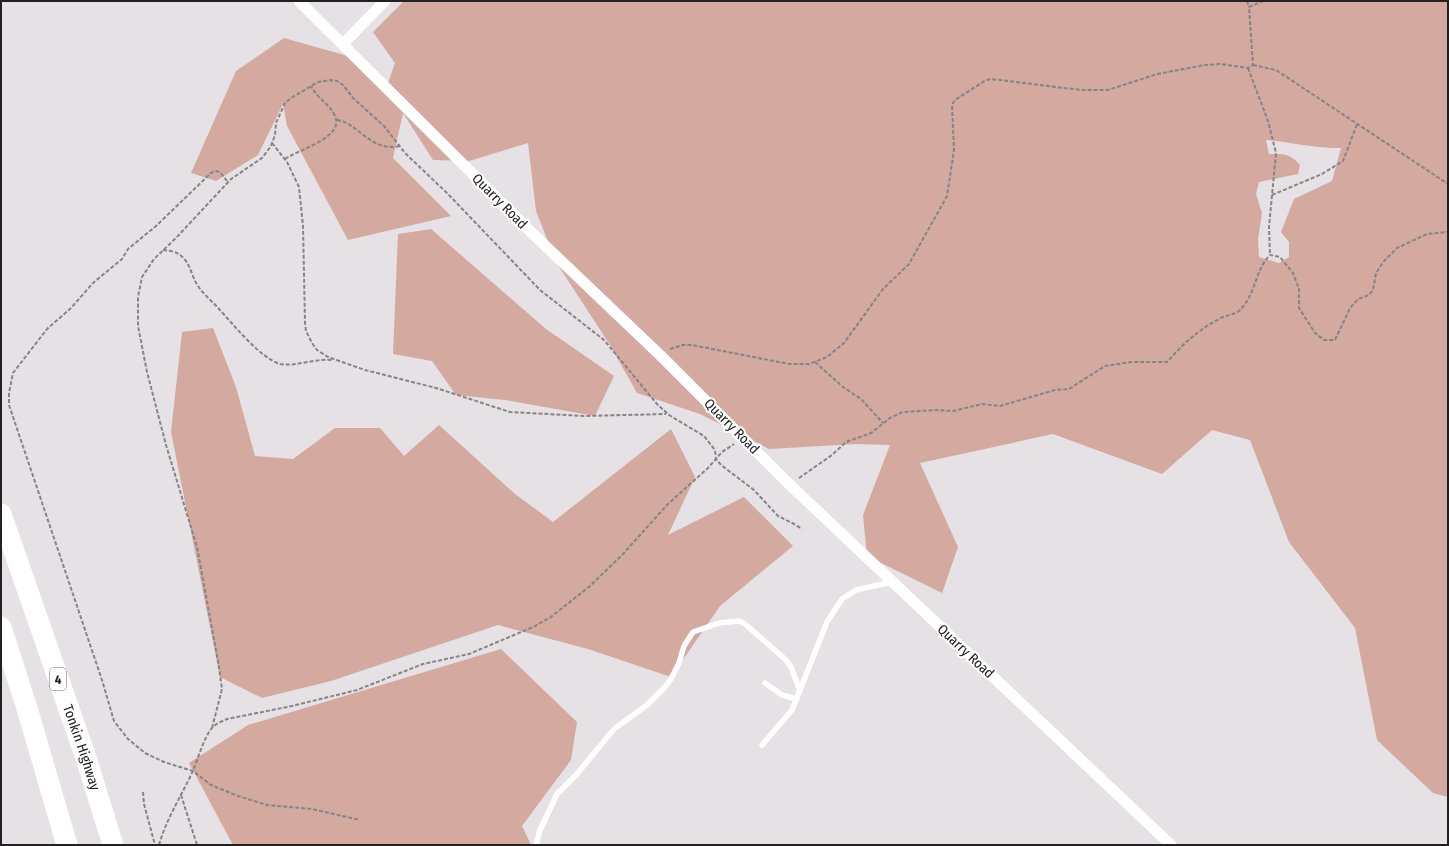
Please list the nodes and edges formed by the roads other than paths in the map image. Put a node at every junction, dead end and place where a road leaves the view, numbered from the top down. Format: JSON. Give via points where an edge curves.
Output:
{"nodes":[{"id":1,"x":299,"y":1,"type":"edge"},
{"id":2,"x":385,"y":1,"type":"edge"},
{"id":3,"x":343,"y":44,"type":"junction"},
{"id":4,"x":1,"y":514,"type":"edge"},
{"id":5,"x":892,"y":582,"type":"junction"},
{"id":6,"x":1,"y":627,"type":"edge"},
{"id":7,"x":765,"y":683,"type":"dead end"},
{"id":8,"x":800,"y":691,"type":"junction"},
{"id":9,"x":797,"y":699,"type":"junction"},
{"id":10,"x":762,"y":746,"type":"dead end"},
{"id":11,"x":67,"y":845,"type":"edge"},
{"id":12,"x":113,"y":845,"type":"edge"},
{"id":13,"x":536,"y":845,"type":"edge"},
{"id":14,"x":1171,"y":845,"type":"edge"}],
"edges":[{"from":1,"to":3,"type":"street","name":"Quarry Road"},
{"from":2,"to":3,"type":"street"},
{"from":3,"to":5,"type":"street","name":"Quarry Road","via":[[534,235]]},
{"from":4,"to":12,"type":"highway","name":"Tonkin Highway","number":"4","via":[[86,758]]},
{"from":5,"to":8,"type":"lane","via":[[856,590],[842,599],[827,622]]},
{"from":5,"to":14,"type":"street","name":"Quarry Road"},
{"from":6,"to":11,"type":"highway"},
{"from":7,"to":9,"type":"lane","via":[[782,695]]},
{"from":8,"to":9,"type":"lane"},
{"from":8,"to":13,"type":"lane","via":[[786,660],[745,624],[739,621],[719,623],[693,632],[684,646],[671,679],[664,688],[647,705],[614,729],[557,794],[540,830]]},
{"from":9,"to":10,"type":"lane","via":[[785,720]]}]}
